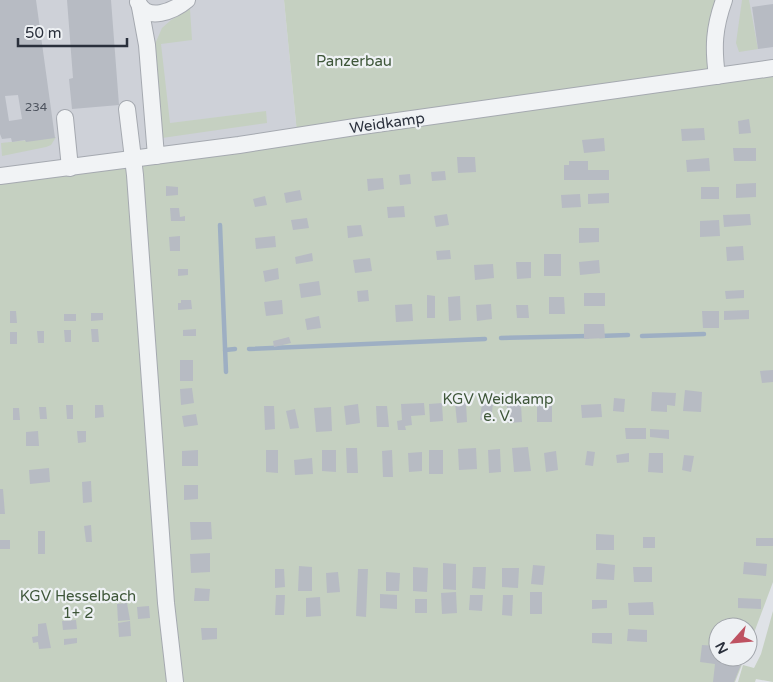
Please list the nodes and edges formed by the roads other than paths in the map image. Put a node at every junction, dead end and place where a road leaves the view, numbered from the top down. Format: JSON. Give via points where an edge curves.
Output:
{"nodes":[{"id":1,"x":724,"y":0,"type":"edge"},
{"id":2,"x":139,"y":4,"type":"edge"},
{"id":3,"x":181,"y":4,"type":"edge"},
{"id":4,"x":147,"y":45,"type":"junction"},
{"id":5,"x":773,"y":68,"type":"edge"},
{"id":6,"x":716,"y":76,"type":"junction"},
{"id":7,"x":127,"y":109,"type":"dead end"},
{"id":8,"x":65,"y":118,"type":"dead end"},
{"id":9,"x":156,"y":156,"type":"junction"},
{"id":10,"x":132,"y":159,"type":"junction"},
{"id":11,"x":70,"y":168,"type":"junction"},
{"id":12,"x":0,"y":176,"type":"edge"},
{"id":13,"x":175,"y":682,"type":"edge"}],
"edges":[{"from":1,"to":6,"type":"street","via":[[714,41]]},
{"from":2,"to":3,"type":"street","via":[[152,14]]},
{"from":2,"to":4,"type":"street"},
{"from":3,"to":4,"type":"street","via":[[162,19]]},
{"from":4,"to":9,"type":"street"},
{"from":5,"to":6,"type":"street","name":"Weidkamp"},
{"from":6,"to":9,"type":"street","name":"Weidkamp"},
{"from":7,"to":10,"type":"street"},
{"from":8,"to":11,"type":"street"},
{"from":9,"to":10,"type":"street","name":"Weidkamp"},
{"from":10,"to":11,"type":"street","name":"Weidkamp"},
{"from":10,"to":13,"type":"street"},
{"from":11,"to":12,"type":"street","name":"Weidkamp"}]}
